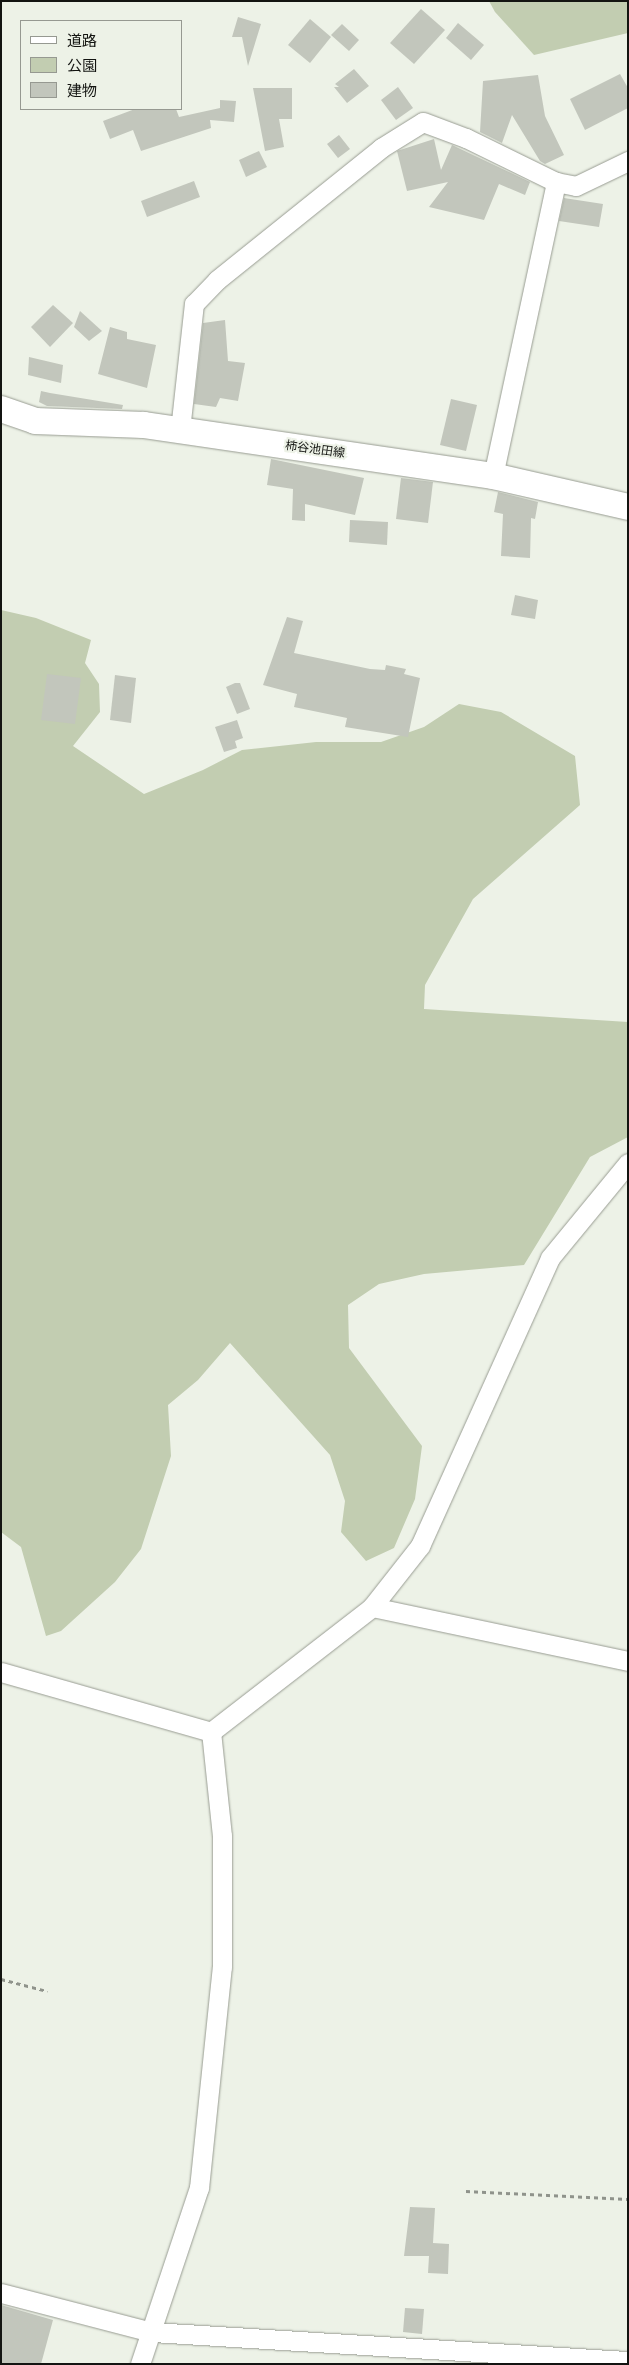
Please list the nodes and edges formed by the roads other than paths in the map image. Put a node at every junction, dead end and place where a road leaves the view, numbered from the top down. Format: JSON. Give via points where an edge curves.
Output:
{"nodes":[{"id":1,"x":628,"y":161,"type":"edge"},
{"id":2,"x":556,"y":182,"type":"junction"},
{"id":3,"x":1,"y":408,"type":"edge"},
{"id":4,"x":180,"y":430,"type":"junction"},
{"id":5,"x":493,"y":476,"type":"junction"},
{"id":6,"x":628,"y":506,"type":"edge"},
{"id":7,"x":628,"y":1163,"type":"edge"},
{"id":8,"x":372,"y":1607,"type":"junction"},
{"id":9,"x":628,"y":1661,"type":"edge"},
{"id":10,"x":1,"y":1672,"type":"edge"},
{"id":11,"x":211,"y":1732,"type":"junction"},
{"id":12,"x":1,"y":2293,"type":"edge"},
{"id":13,"x":152,"y":2332,"type":"junction"},
{"id":14,"x":628,"y":2362,"type":"edge"},
{"id":15,"x":140,"y":2364,"type":"edge"}],
"edges":[{"from":1,"to":2,"type":"street","via":[[576,186]]},
{"from":2,"to":4,"type":"street","via":[[466,138],[423,122],[381,148],[217,280],[194,304]]},
{"from":2,"to":5,"type":"street"},
{"from":3,"to":4,"type":"main road","name":"柿谷池田線","via":[[35,422],[144,425]]},
{"from":4,"to":5,"type":"main road","name":"柿谷池田線"},
{"from":5,"to":6,"type":"main road","name":"柿谷池田線"},
{"from":7,"to":8,"type":"street","via":[[550,1258],[420,1546]]},
{"from":8,"to":9,"type":"street"},
{"from":8,"to":11,"type":"street"},
{"from":10,"to":11,"type":"street"},
{"from":11,"to":13,"type":"street","via":[[222,1836],[221,1976],[199,2188]]},
{"from":12,"to":13,"type":"street"},
{"from":13,"to":14,"type":"street"},
{"from":13,"to":15,"type":"street"}]}
